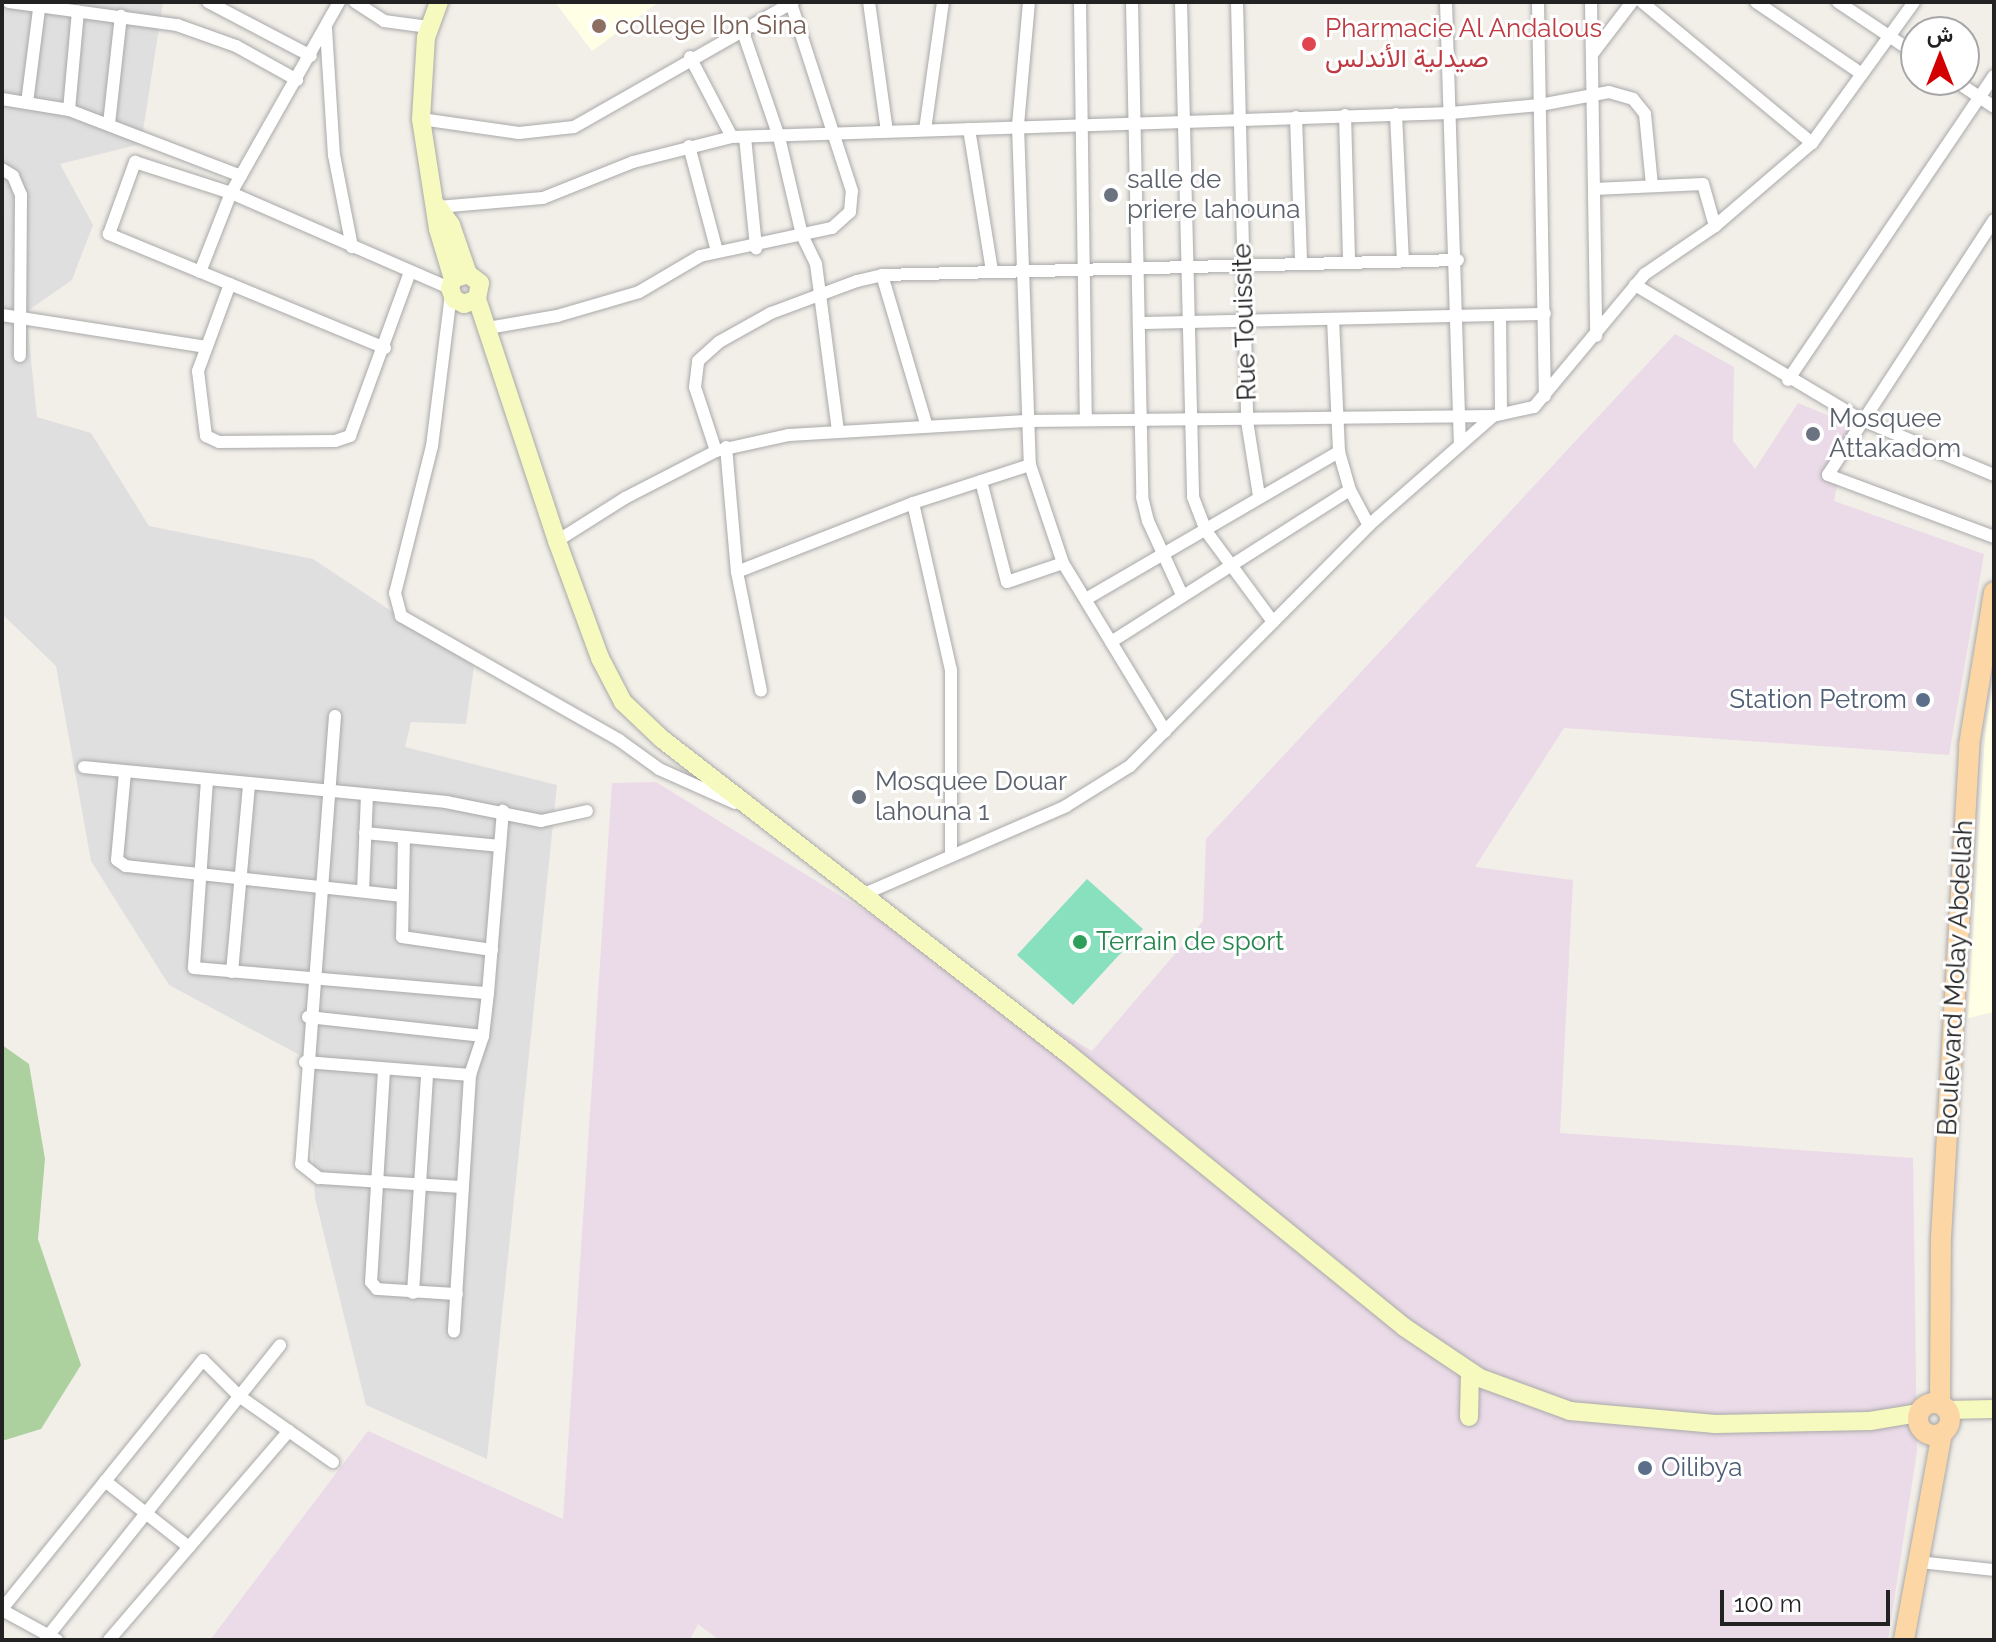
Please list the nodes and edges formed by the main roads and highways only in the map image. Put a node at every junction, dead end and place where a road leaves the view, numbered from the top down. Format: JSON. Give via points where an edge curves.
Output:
{"nodes":[{"id":1,"x":439,"y":2,"type":"edge"},
{"id":2,"x":461,"y":290,"type":"junction"},
{"id":3,"x":491,"y":353,"type":"junction"},
{"id":4,"x":1994,"y":592,"type":"edge"},
{"id":5,"x":1990,"y":633,"type":"edge"},
{"id":6,"x":1470,"y":1372,"type":"junction"},
{"id":7,"x":1989,"y":1409,"type":"edge"},
{"id":8,"x":1469,"y":1417,"type":"dead end"},
{"id":9,"x":1933,"y":1418,"type":"junction"},
{"id":10,"x":1904,"y":1640,"type":"edge"}],
"edges":[{"from":1,"to":2,"type":"main road","via":[[429,27],[421,119],[438,207],[451,225]]},
{"from":2,"to":3,"type":"main road"},
{"from":2,"to":3,"type":"main road","via":[[488,328]]},
{"from":3,"to":6,"type":"main road","via":[[600,658],[623,702],[662,739],[1404,1327]]},
{"from":4,"to":5,"type":"main road","name":"Boulevard Molay Abdellah"},
{"from":5,"to":9,"type":"main road","name":"Boulevard Molay Abdellah","via":[[1969,745]]},
{"from":6,"to":8,"type":"main road"},
{"from":6,"to":9,"type":"main road","via":[[1543,1405],[1630,1419]]},
{"from":7,"to":9,"type":"main road"},
{"from":9,"to":10,"type":"main road","name":"Boulevard Molay Abdellah","via":[[1931,1473]]}]}
